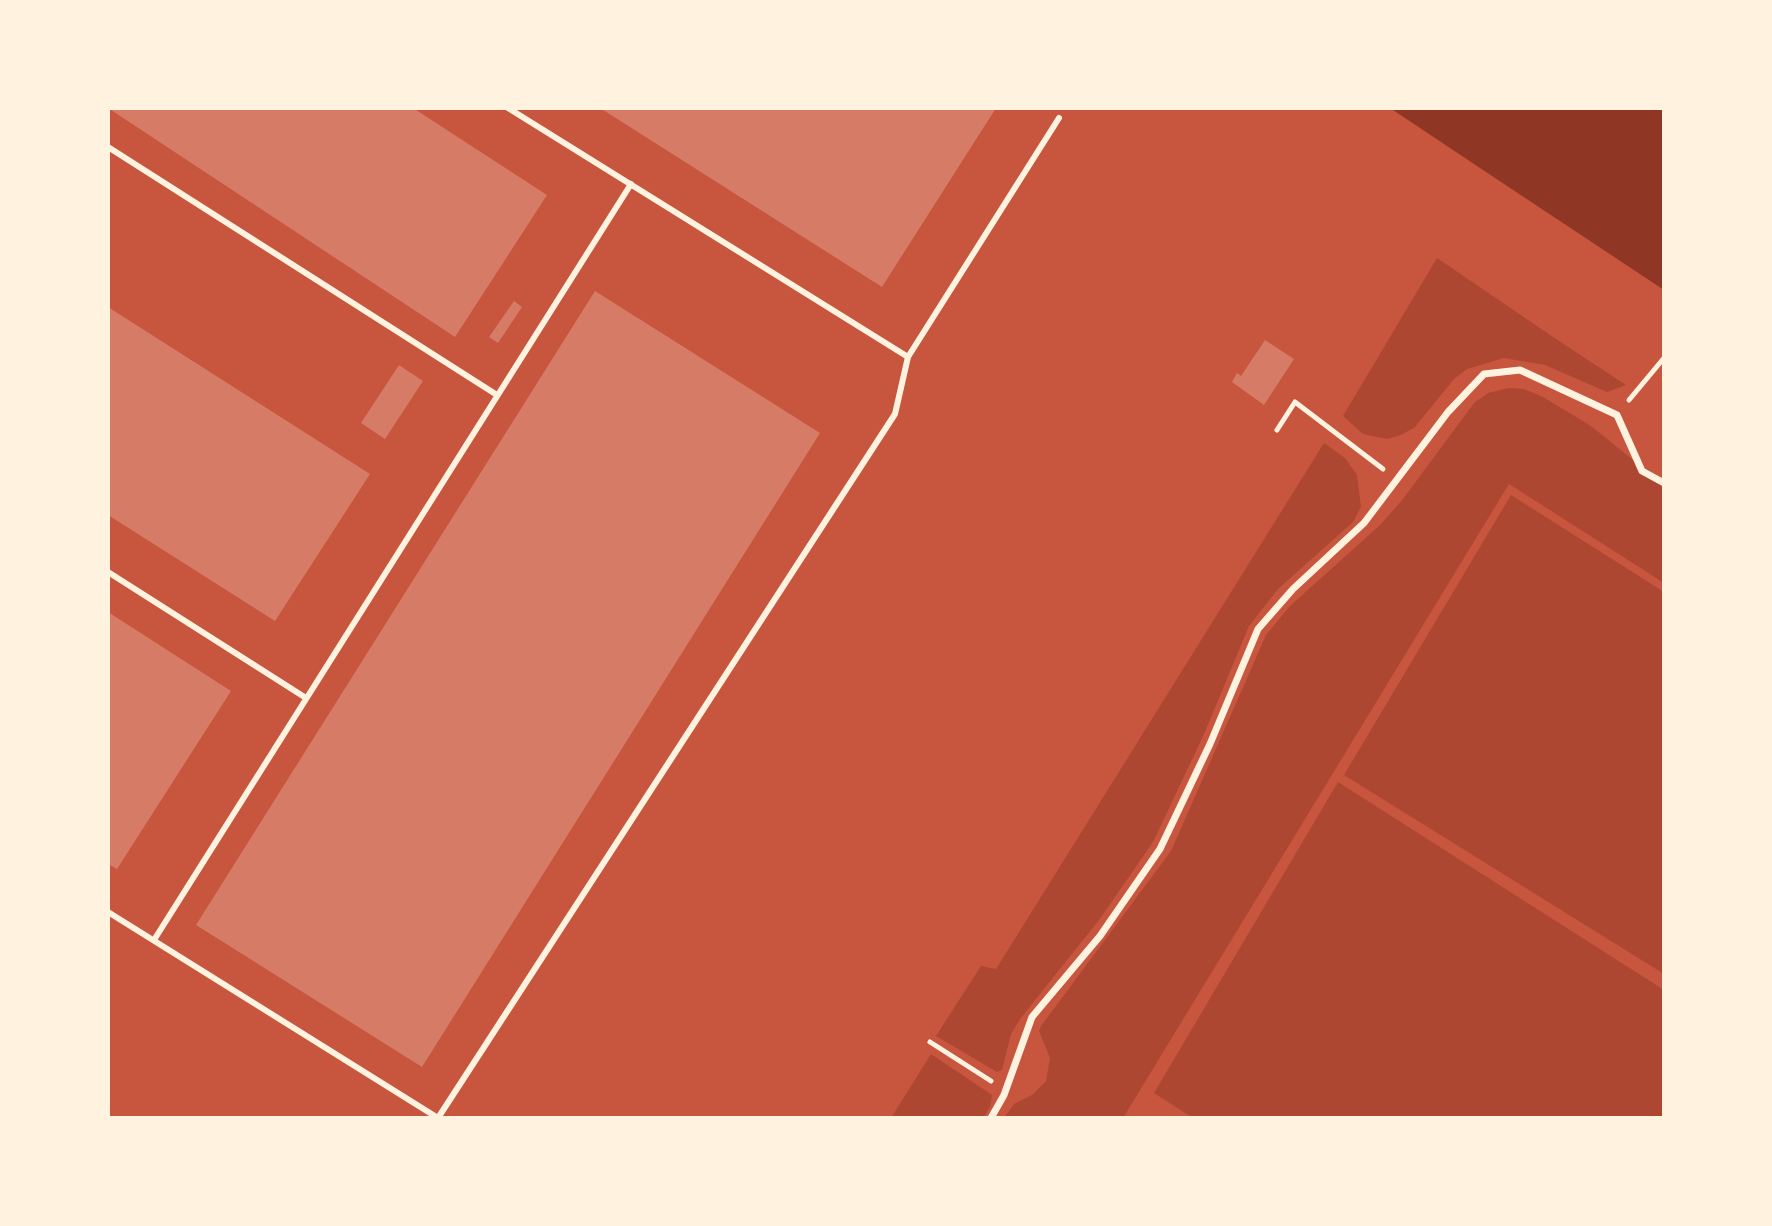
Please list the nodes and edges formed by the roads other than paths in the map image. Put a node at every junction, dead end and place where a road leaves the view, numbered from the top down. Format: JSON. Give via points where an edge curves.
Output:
{"nodes":[{"id":1,"x":508,"y":108,"type":"edge"},
{"id":2,"x":1059,"y":118,"type":"dead end"},
{"id":3,"x":108,"y":147,"type":"edge"},
{"id":4,"x":631,"y":184,"type":"junction"},
{"id":5,"x":908,"y":357,"type":"junction"},
{"id":6,"x":497,"y":395,"type":"junction"},
{"id":7,"x":1664,"y":483,"type":"edge"},
{"id":8,"x":108,"y":572,"type":"edge"},
{"id":9,"x":306,"y":698,"type":"junction"},
{"id":10,"x":108,"y":912,"type":"edge"},
{"id":11,"x":154,"y":940,"type":"junction"},
{"id":12,"x":438,"y":1118,"type":"edge"},
{"id":13,"x":991,"y":1118,"type":"edge"}],
"edges":[{"from":1,"to":4,"type":"lane"},
{"from":2,"to":5,"type":"lane"},
{"from":3,"to":6,"type":"lane"},
{"from":4,"to":5,"type":"lane"},
{"from":4,"to":6,"type":"lane"},
{"from":5,"to":12,"type":"lane","via":[[895,414]]},
{"from":6,"to":9,"type":"lane"},
{"from":7,"to":13,"type":"street","via":[[1642,471],[1617,415],[1520,370],[1484,374],[1448,412],[1364,523],[1258,629],[1160,849],[1100,936],[1032,1017]]},
{"from":8,"to":9,"type":"lane"},
{"from":9,"to":11,"type":"lane"},
{"from":10,"to":11,"type":"lane"},
{"from":11,"to":12,"type":"lane"}]}
